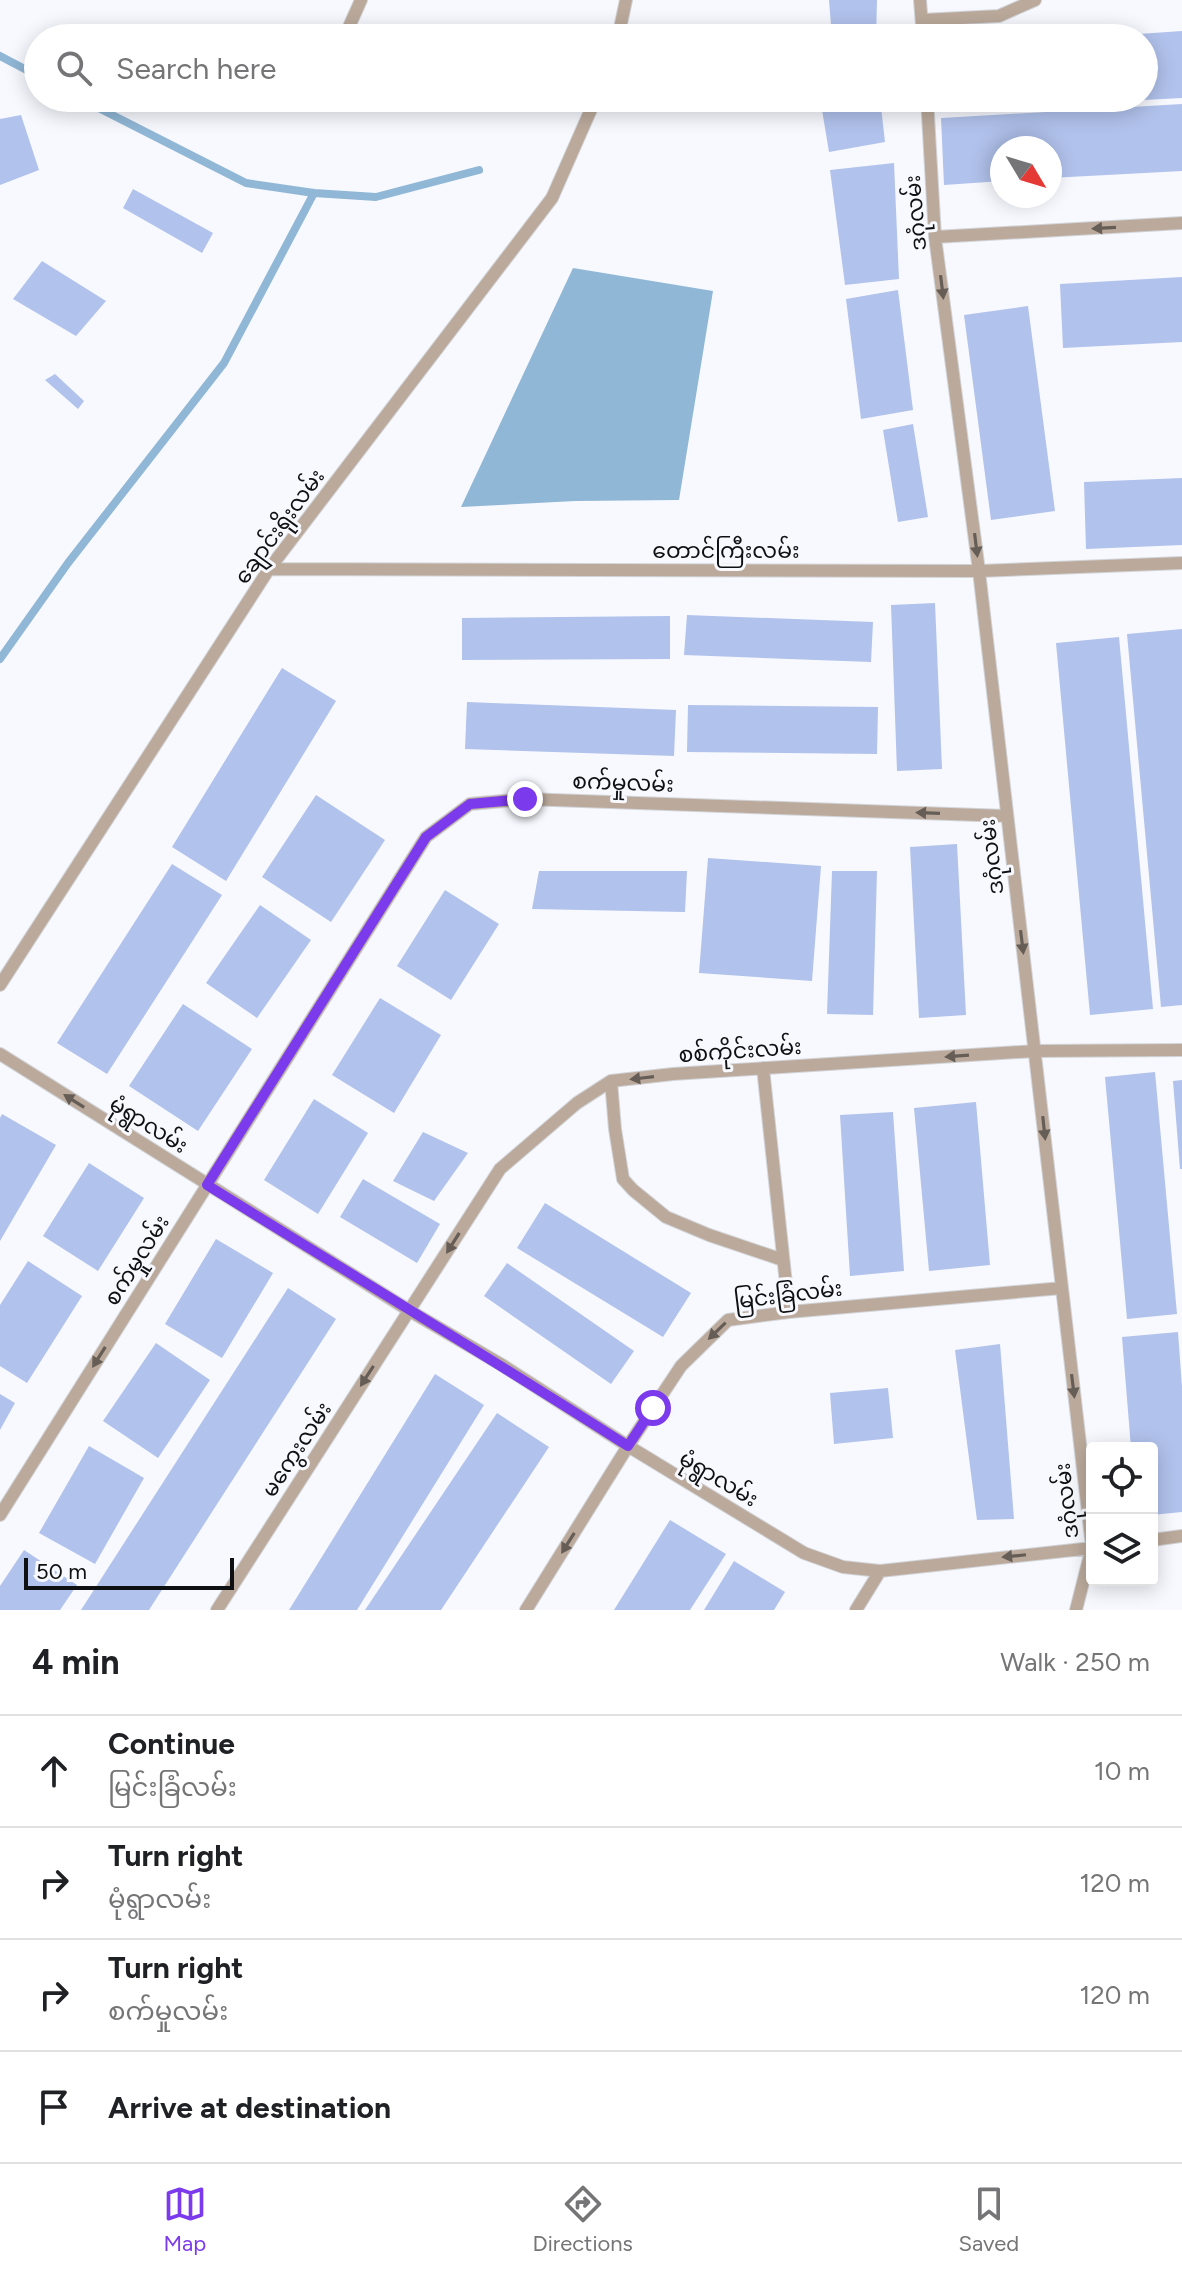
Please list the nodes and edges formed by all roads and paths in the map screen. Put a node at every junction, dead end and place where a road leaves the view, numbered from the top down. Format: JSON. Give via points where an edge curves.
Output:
{"nodes":[{"id":1,"x":361,"y":0,"type":"edge"},
{"id":2,"x":626,"y":0,"type":"edge"},
{"id":3,"x":920,"y":0,"type":"edge"},
{"id":4,"x":1035,"y":0,"type":"edge"},
{"id":5,"x":922,"y":20,"type":"junction"},
{"id":6,"x":350,"y":24,"type":"edge"},
{"id":7,"x":621,"y":24,"type":"edge"},
{"id":8,"x":922,"y":24,"type":"edge"},
{"id":9,"x":590,"y":112,"type":"edge"},
{"id":10,"x":928,"y":112,"type":"edge"},
{"id":11,"x":1182,"y":223,"type":"edge"},
{"id":12,"x":935,"y":237,"type":"junction"},
{"id":13,"x":1182,"y":563,"type":"edge"},
{"id":14,"x":269,"y":569,"type":"junction"},
{"id":15,"x":979,"y":571,"type":"junction"},
{"id":16,"x":1006,"y":816,"type":"junction"},
{"id":17,"x":0,"y":985,"type":"edge"},
{"id":18,"x":1182,"y":1050,"type":"edge"},
{"id":19,"x":1035,"y":1051,"type":"junction"},
{"id":20,"x":0,"y":1054,"type":"edge"},
{"id":21,"x":763,"y":1068,"type":"junction"},
{"id":22,"x":611,"y":1081,"type":"junction"},
{"id":23,"x":207,"y":1185,"type":"junction"},
{"id":24,"x":783,"y":1260,"type":"junction"},
{"id":25,"x":1062,"y":1288,"type":"junction"},
{"id":26,"x":410,"y":1311,"type":"junction"},
{"id":27,"x":789,"y":1312,"type":"junction"},
{"id":28,"x":628,"y":1446,"type":"junction"},
{"id":29,"x":1088,"y":1514,"type":"edge"},
{"id":30,"x":0,"y":1515,"type":"edge"},
{"id":31,"x":1182,"y":1536,"type":"edge"},
{"id":32,"x":1158,"y":1539,"type":"edge"},
{"id":33,"x":1086,"y":1549,"type":"edge"},
{"id":34,"x":880,"y":1571,"type":"junction"},
{"id":35,"x":1086,"y":1571,"type":"edge"},
{"id":36,"x":217,"y":1610,"type":"edge"},
{"id":37,"x":526,"y":1610,"type":"edge"},
{"id":38,"x":856,"y":1610,"type":"edge"},
{"id":39,"x":1076,"y":1610,"type":"edge"}],
"edges":[{"from":1,"to":6,"type":"lane"},
{"from":2,"to":7,"type":"lane"},
{"from":3,"to":5,"type":"lane"},
{"from":4,"to":5,"type":"lane","via":[[999,16]]},
{"from":5,"to":8,"type":"lane"},
{"from":9,"to":14,"type":"lane","name":"ချောင်းရိုးလမ်း","via":[[552,198]]},
{"from":10,"to":12,"type":"lane","name":"ဒဂုံလမ်း"},
{"from":11,"to":12,"type":"lane","one_way":true},
{"from":12,"to":15,"type":"lane","name":"ဒဂုံလမ်း","one_way":true},
{"from":13,"to":15,"type":"lane","name":"တောင်ကြီးလမ်း"},
{"from":14,"to":15,"type":"lane","name":"တောင်ကြီးလမ်း"},
{"from":14,"to":17,"type":"lane","name":"ချောင်းရိုးလမ်း"},
{"from":15,"to":16,"type":"lane","name":"ဒဂုံလမ်း"},
{"from":16,"to":19,"type":"lane","name":"ဒဂုံလမ်း","one_way":true},
{"from":16,"to":23,"type":"lane","name":"စက်မှုလမ်း","one_way":true,"via":[[525,799],[470,804],[426,837]]},
{"from":18,"to":19,"type":"lane","name":"စစ်ကိုင်းလမ်း"},
{"from":19,"to":21,"type":"lane","name":"စစ်ကိုင်းလမ်း","one_way":true},
{"from":19,"to":25,"type":"lane","name":"ဒဂုံလမ်း","one_way":true},
{"from":23,"to":20,"type":"lane","name":"မုံရွာလမ်း","one_way":true},
{"from":21,"to":22,"type":"lane","name":"စစ်ကိုင်းလမ်း","one_way":true},
{"from":21,"to":24,"type":"lane"},
{"from":22,"to":24,"type":"lane","via":[[623,1179],[633,1190],[666,1217]]},
{"from":22,"to":26,"type":"lane","name":"စစ်ကိုင်းလမ်း","one_way":true,"via":[[500,1169]]},
{"from":23,"to":26,"type":"lane","name":"မုံရွာလမ်း"},
{"from":23,"to":30,"type":"lane","name":"စက်မှုလမ်း","one_way":true},
{"from":24,"to":27,"type":"lane"},
{"from":25,"to":27,"type":"lane","name":"မြင်းခြံလမ်း"},
{"from":25,"to":29,"type":"lane","name":"ဒဂုံလမ်း","one_way":true},
{"from":26,"to":28,"type":"lane","name":"မုံရွာလမ်း"},
{"from":26,"to":36,"type":"lane","name":"မကွေးလမ်း","one_way":true},
{"from":27,"to":28,"type":"lane","name":"မြင်းခြံလမ်း","one_way":true,"via":[[728,1320],[681,1366]]},
{"from":28,"to":34,"type":"lane","name":"မုံရွာလမ်း","via":[[804,1553],[843,1567]]},
{"from":28,"to":37,"type":"lane","name":"မြင်းခြံလမ်း","one_way":true},
{"from":31,"to":32,"type":"lane"},
{"from":33,"to":34,"type":"lane","name":"မုံရွာလမ်း","one_way":true},
{"from":34,"to":38,"type":"lane"},
{"from":35,"to":39,"type":"lane","name":"ဒဂုံလမ်း"}]}
